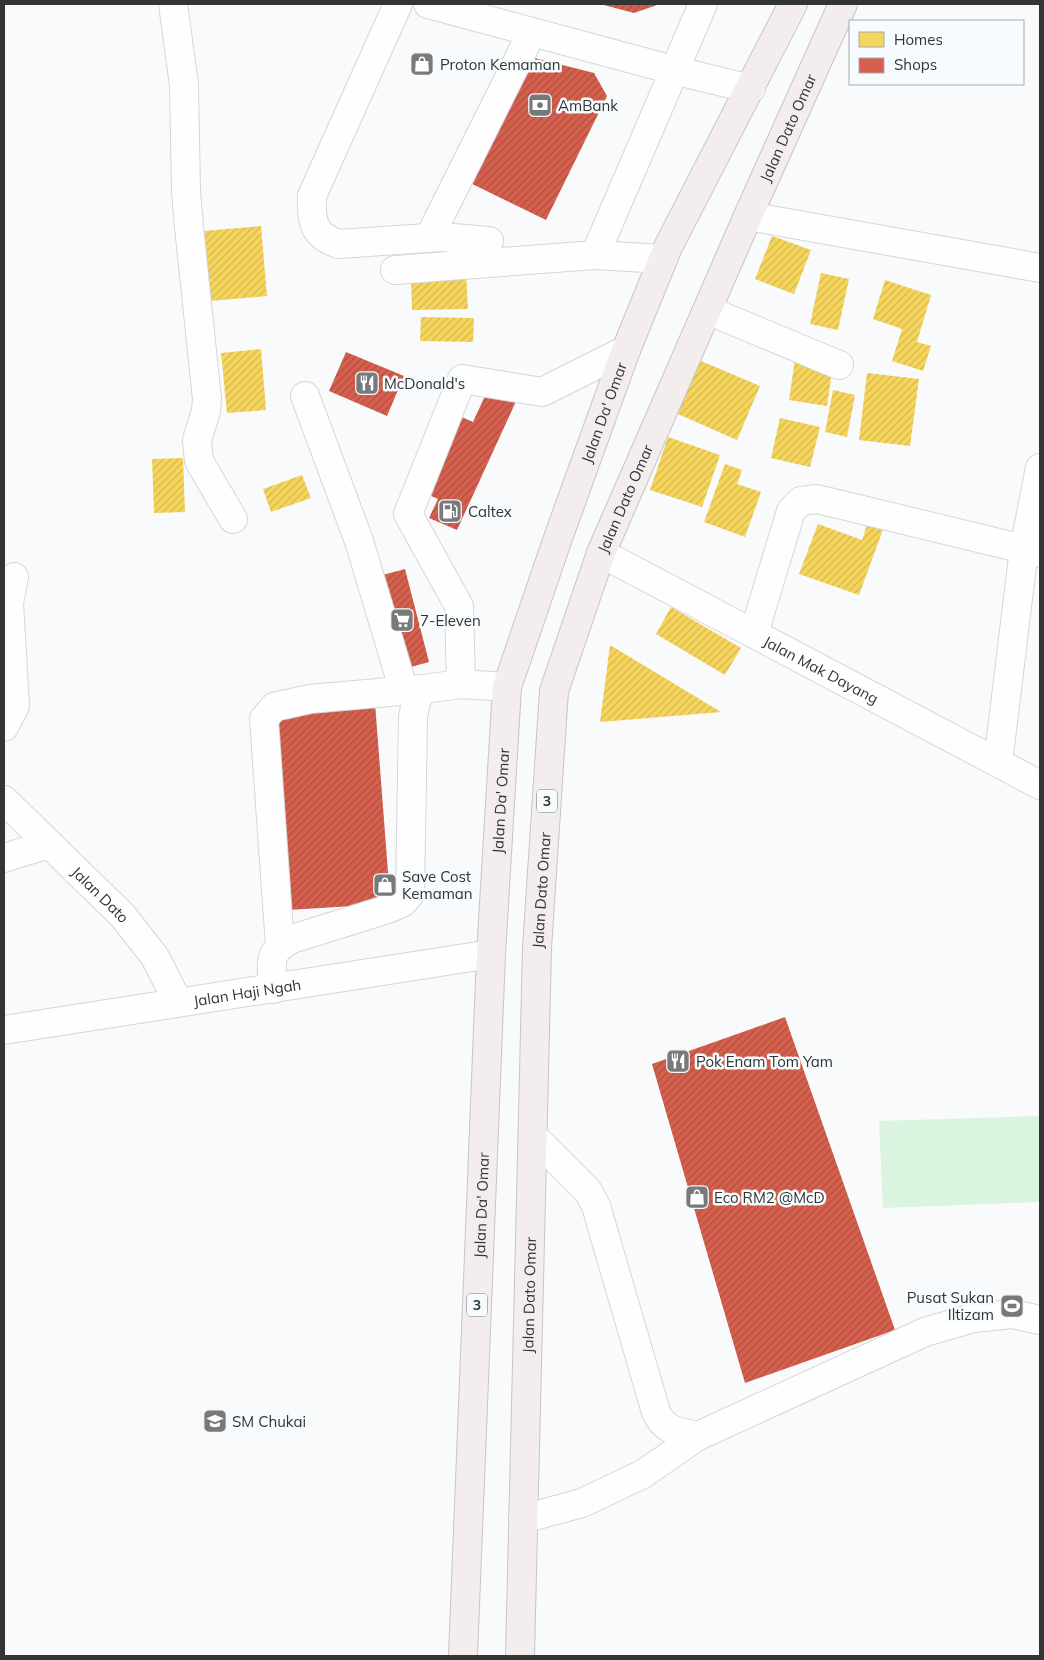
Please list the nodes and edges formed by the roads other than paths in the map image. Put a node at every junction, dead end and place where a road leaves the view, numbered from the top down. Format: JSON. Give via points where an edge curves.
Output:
{"nodes":[{"id":1,"x":173,"y":4,"type":"edge"},
{"id":2,"x":398,"y":4,"type":"edge"},
{"id":3,"x":428,"y":4,"type":"edge"},
{"id":4,"x":703,"y":4,"type":"edge"},
{"id":5,"x":793,"y":4,"type":"edge"},
{"id":6,"x":843,"y":4,"type":"edge"},
{"id":7,"x":532,"y":32,"type":"junction"},
{"id":8,"x":673,"y":70,"type":"junction"},
{"id":9,"x":750,"y":89,"type":"junction"},
{"id":10,"x":748,"y":216,"type":"junction"},
{"id":11,"x":429,"y":238,"type":"junction"},
{"id":12,"x":489,"y":241,"type":"dead end"},
{"id":13,"x":594,"y":255,"type":"junction"},
{"id":14,"x":664,"y":259,"type":"junction"},
{"id":15,"x":1040,"y":268,"type":"edge"},
{"id":16,"x":395,"y":270,"type":"dead end"},
{"id":17,"x":707,"y":310,"type":"junction"},
{"id":18,"x":626,"y":350,"type":"junction"},
{"id":19,"x":838,"y":364,"type":"dead end"},
{"id":20,"x":305,"y":396,"type":"dead end"},
{"id":21,"x":1040,"y":468,"type":"edge"},
{"id":22,"x":233,"y":519,"type":"dead end"},
{"id":23,"x":1032,"y":551,"type":"edge"},
{"id":24,"x":601,"y":553,"type":"junction"},
{"id":25,"x":14,"y":577,"type":"dead end"},
{"id":26,"x":754,"y":633,"type":"junction"},
{"id":27,"x":461,"y":684,"type":"junction"},
{"id":28,"x":507,"y":687,"type":"junction"},
{"id":29,"x":413,"y":690,"type":"junction"},
{"id":30,"x":4,"y":727,"type":"edge"},
{"id":31,"x":998,"y":763,"type":"junction"},
{"id":32,"x":1040,"y":785,"type":"edge"},
{"id":33,"x":4,"y":800,"type":"edge"},
{"id":34,"x":49,"y":844,"type":"junction"},
{"id":35,"x":4,"y":858,"type":"edge"},
{"id":36,"x":280,"y":946,"type":"junction"},
{"id":37,"x":491,"y":954,"type":"junction"},
{"id":38,"x":273,"y":989,"type":"junction"},
{"id":39,"x":178,"y":1002,"type":"junction"},
{"id":40,"x":4,"y":1030,"type":"edge"},
{"id":41,"x":533,"y":1136,"type":"junction"},
{"id":42,"x":1040,"y":1320,"type":"edge"},
{"id":43,"x":698,"y":1436,"type":"junction"},
{"id":44,"x":523,"y":1519,"type":"junction"},
{"id":45,"x":519,"y":1653,"type":"edge"},
{"id":46,"x":463,"y":1656,"type":"edge"}],
"edges":[{"from":1,"to":22,"type":"street","via":[[184,86],[186,190],[207,399],[197,440],[199,461]]},
{"from":2,"to":11,"type":"street","via":[[312,196],[312,212],[316,229],[326,240],[339,244]]},
{"from":3,"to":7,"type":"street"},
{"from":4,"to":8,"type":"street"},
{"from":5,"to":9,"type":"highway","name":"Jalan Da' Omar","number":"3"},
{"from":6,"to":10,"type":"highway","name":"Jalan Dato Omar","number":"3"},
{"from":7,"to":8,"type":"street"},
{"from":7,"to":11,"type":"street"},
{"from":8,"to":9,"type":"street"},
{"from":8,"to":13,"type":"street"},
{"from":9,"to":14,"type":"highway","name":"Jalan Da' Omar","number":"3"},
{"from":10,"to":15,"type":"street"},
{"from":10,"to":17,"type":"highway","name":"Jalan Dato Omar","number":"3"},
{"from":11,"to":12,"type":"street"},
{"from":13,"to":14,"type":"street"},
{"from":13,"to":16,"type":"street"},
{"from":14,"to":18,"type":"highway","name":"Jalan Da' Omar","number":"3"},
{"from":17,"to":19,"type":"street"},
{"from":17,"to":24,"type":"highway","name":"Jalan Dato Omar","number":"3"},
{"from":18,"to":27,"type":"street","via":[[542,392],[462,379],[408,514],[459,606]]},
{"from":18,"to":28,"type":"highway","name":"Jalan Da' Omar","number":"3"},
{"from":20,"to":29,"type":"street"},
{"from":21,"to":23,"type":"street"},
{"from":23,"to":26,"type":"street","via":[[817,499],[801,501],[791,511]]},
{"from":23,"to":31,"type":"street"},
{"from":24,"to":26,"type":"street","name":"Jalan Mak Dayang"},
{"from":24,"to":41,"type":"highway","name":"Jalan Dato Omar","number":"3","via":[[554,691],[537,948]]},
{"from":25,"to":30,"type":"street","via":[[9,603],[15,706]]},
{"from":26,"to":31,"type":"street","name":"Jalan Mak Dayang"},
{"from":27,"to":28,"type":"street"},
{"from":27,"to":29,"type":"street"},
{"from":28,"to":37,"type":"highway","name":"Jalan Da' Omar","number":"3"},
{"from":29,"to":36,"type":"street","via":[[416,701],[413,717],[410,894],[402,903],[388,909],[292,939]]},
{"from":29,"to":36,"type":"street","via":[[310,699],[274,707],[264,720]]},
{"from":31,"to":32,"type":"street","name":"Jalan Mak Dayang"},
{"from":33,"to":34,"type":"street","name":"Jalan Dato"},
{"from":34,"to":35,"type":"street"},
{"from":34,"to":39,"type":"street","name":"Jalan Dato","via":[[124,916],[155,957]]},
{"from":36,"to":38,"type":"street","via":[[272,957]]},
{"from":37,"to":38,"type":"street","name":"Jalan Haji Ngah"},
{"from":37,"to":46,"type":"highway","name":"Jalan Da' Omar","number":"3"},
{"from":38,"to":39,"type":"street","name":"Jalan Haji Ngah"},
{"from":39,"to":40,"type":"street","name":"Jalan Haji Ngah"},
{"from":41,"to":43,"type":"street","via":[[588,1191],[596,1206],[661,1423],[673,1430]]},
{"from":41,"to":44,"type":"highway","name":"Jalan Dato Omar","number":"3"},
{"from":42,"to":43,"type":"street","via":[[1012,1314],[973,1318],[925,1332]]},
{"from":43,"to":44,"type":"street","via":[[643,1474],[582,1503]]},
{"from":44,"to":45,"type":"highway","name":"Jalan Dato Omar","number":"3"}]}
